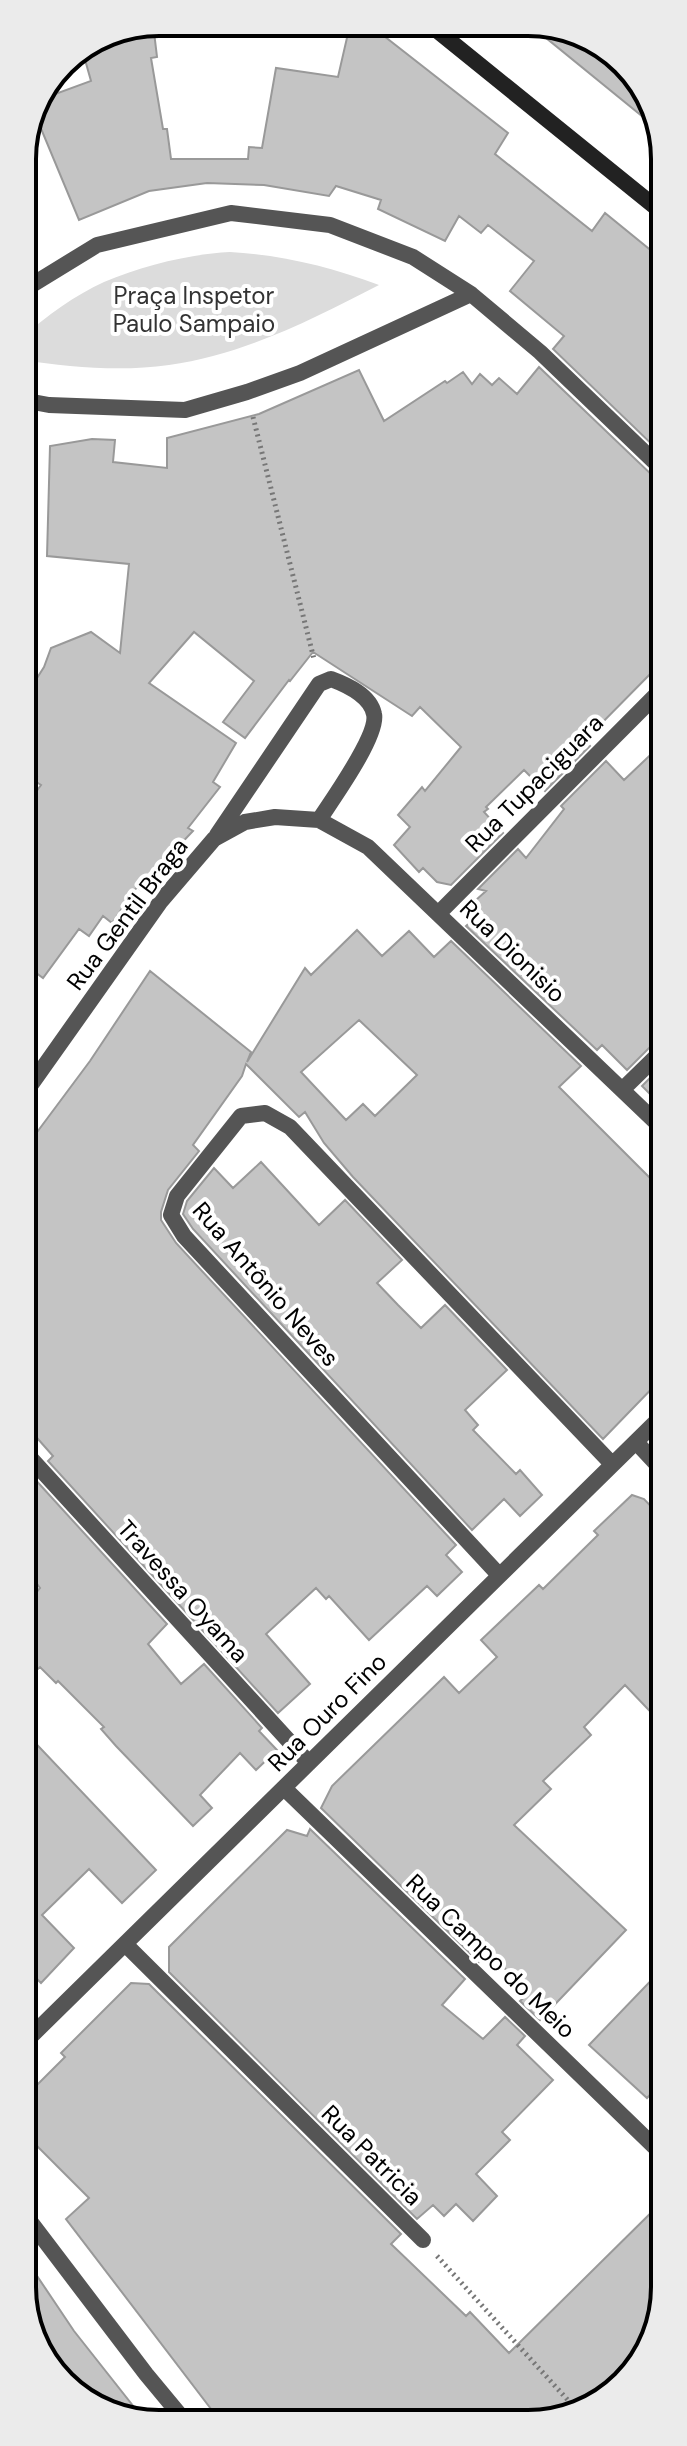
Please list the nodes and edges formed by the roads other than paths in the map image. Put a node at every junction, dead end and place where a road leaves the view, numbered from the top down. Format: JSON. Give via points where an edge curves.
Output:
{"nodes":[{"id":1,"x":444,"y":36,"type":"edge"},
{"id":2,"x":651,"y":203,"type":"edge"},
{"id":3,"x":36,"y":282,"type":"edge"},
{"id":4,"x":471,"y":294,"type":"junction"},
{"id":5,"x":36,"y":403,"type":"edge"},
{"id":6,"x":651,"y":459,"type":"edge"},
{"id":7,"x":651,"y":700,"type":"edge"},
{"id":8,"x":319,"y":820,"type":"junction"},
{"id":9,"x":214,"y":839,"type":"junction"},
{"id":10,"x":439,"y":913,"type":"junction"},
{"id":11,"x":651,"y":1062,"type":"edge"},
{"id":12,"x":36,"y":1078,"type":"edge"},
{"id":13,"x":623,"y":1089,"type":"junction"},
{"id":14,"x":651,"y":1117,"type":"edge"},
{"id":15,"x":651,"y":1427,"type":"edge"},
{"id":16,"x":636,"y":1442,"type":"junction"},
{"id":17,"x":651,"y":1458,"type":"edge"},
{"id":18,"x":36,"y":1464,"type":"edge"},
{"id":19,"x":612,"y":1464,"type":"junction"},
{"id":20,"x":499,"y":1575,"type":"junction"},
{"id":21,"x":309,"y":1763,"type":"junction"},
{"id":22,"x":284,"y":1788,"type":"junction"},
{"id":23,"x":126,"y":1945,"type":"junction"},
{"id":24,"x":36,"y":2032,"type":"edge"},
{"id":25,"x":651,"y":2143,"type":"edge"},
{"id":26,"x":36,"y":2229,"type":"edge"},
{"id":27,"x":423,"y":2240,"type":"road end"},
{"id":28,"x":176,"y":2410,"type":"edge"}],
"edges":[{"from":1,"to":2,"type":"main road"},
{"from":3,"to":4,"type":"street","via":[[97,245],[231,213],[330,225],[413,257]]},
{"from":4,"to":5,"type":"street","via":[[300,373],[185,410]]},
{"from":4,"to":6,"type":"street"},
{"from":7,"to":10,"type":"street","name":"Rua Tupaciguara"},
{"from":8,"to":9,"type":"street","name":"Rua Gentil Braga","via":[[275,817],[245,822]]},
{"from":8,"to":9,"type":"street","name":"Rua Gentil Braga","via":[[371,736],[375,715],[350,686],[331,679],[319,684]]},
{"from":8,"to":10,"type":"street","name":"Rua Dionisio","via":[[368,847]]},
{"from":9,"to":12,"type":"street","name":"Rua Gentil Braga","via":[[161,901]]},
{"from":10,"to":13,"type":"street","name":"Rua Dionisio"},
{"from":11,"to":13,"type":"street"},
{"from":13,"to":14,"type":"street","name":"Rua Dionisio"},
{"from":15,"to":16,"type":"street","name":"Rua Ouro Fino"},
{"from":16,"to":17,"type":"street"},
{"from":16,"to":19,"type":"street","name":"Rua Ouro Fino"},
{"from":18,"to":21,"type":"street","name":"Travessa Oyama"},
{"from":19,"to":20,"type":"street","name":"Rua Ouro Fino"},
{"from":19,"to":20,"type":"street","name":"Rua Antônio Neves","via":[[290,1127],[265,1113],[241,1116],[177,1196],[171,1215],[184,1236]]},
{"from":20,"to":21,"type":"street","name":"Rua Ouro Fino"},
{"from":21,"to":22,"type":"street","name":"Rua Ouro Fino"},
{"from":22,"to":23,"type":"street","name":"Rua Ouro Fino"},
{"from":22,"to":25,"type":"street","name":"Rua Campo do Meio"},
{"from":23,"to":24,"type":"street","name":"Rua Ouro Fino"},
{"from":23,"to":27,"type":"street","name":"Rua Patricia"},
{"from":26,"to":28,"type":"street"}]}
